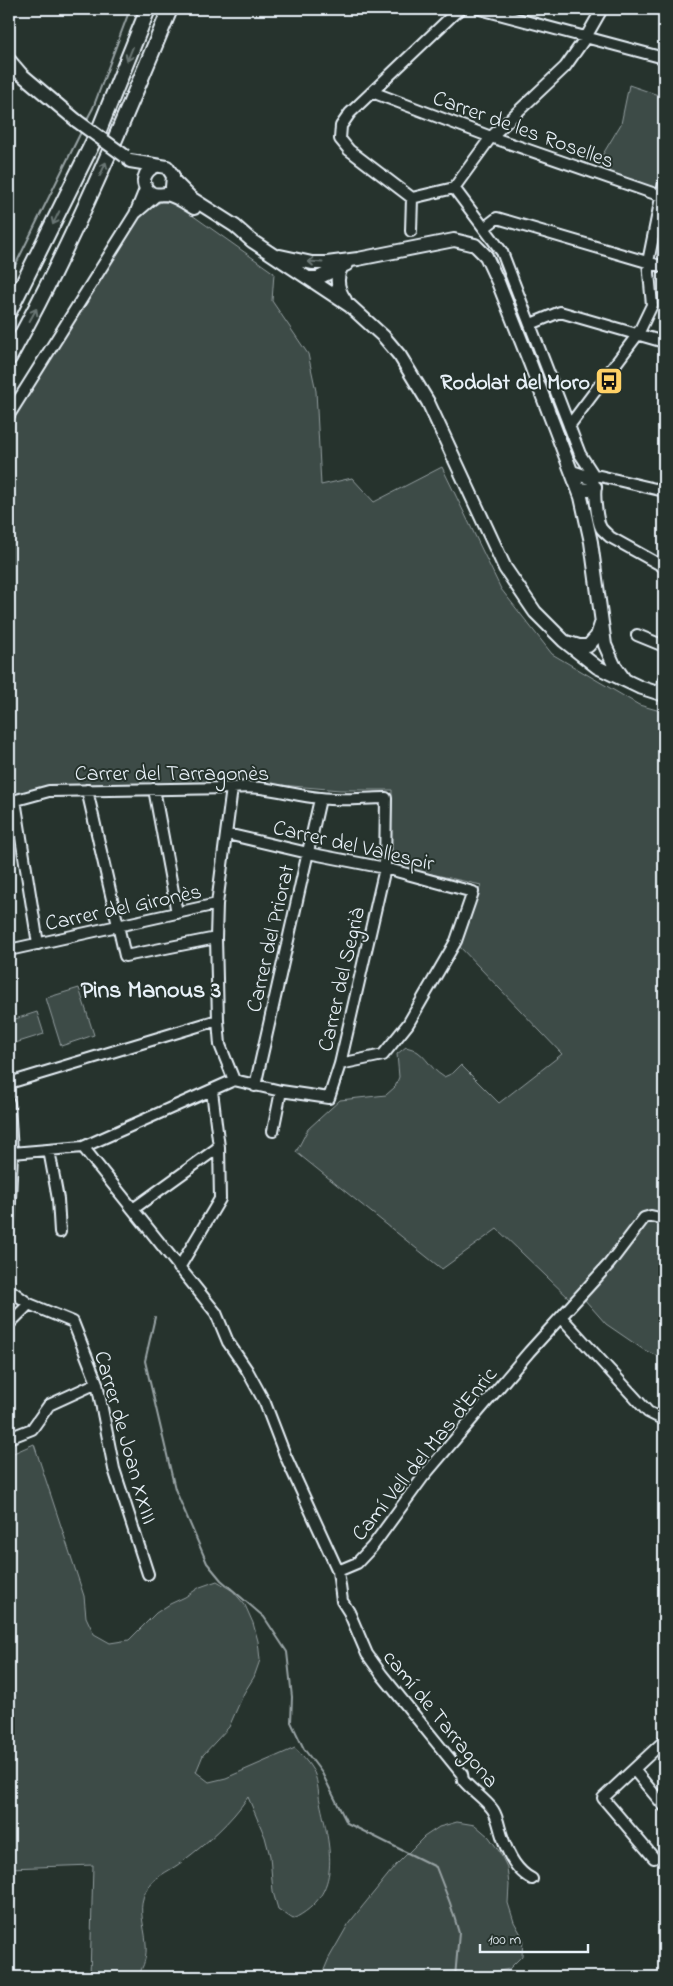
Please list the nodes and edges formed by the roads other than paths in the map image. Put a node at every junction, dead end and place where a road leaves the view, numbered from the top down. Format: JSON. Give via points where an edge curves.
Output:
{"nodes":[{"id":1,"x":148,"y":9,"type":"edge"},
{"id":2,"x":170,"y":9,"type":"edge"},
{"id":3,"x":462,"y":9,"type":"edge"},
{"id":4,"x":480,"y":9,"type":"edge"},
{"id":5,"x":602,"y":9,"type":"edge"},
{"id":6,"x":586,"y":37,"type":"junction"},
{"id":7,"x":664,"y":58,"type":"edge"},
{"id":8,"x":9,"y":60,"type":"edge"},
{"id":9,"x":372,"y":92,"type":"junction"},
{"id":10,"x":492,"y":137,"type":"junction"},
{"id":11,"x":128,"y":158,"type":"junction"},
{"id":12,"x":156,"y":166,"type":"junction"},
{"id":13,"x":174,"y":181,"type":"junction"},
{"id":14,"x":145,"y":182,"type":"junction"},
{"id":15,"x":664,"y":183,"type":"edge"},
{"id":16,"x":454,"y":188,"type":"junction"},
{"id":17,"x":161,"y":195,"type":"junction"},
{"id":18,"x":662,"y":197,"type":"edge"},
{"id":19,"x":412,"y":198,"type":"junction"},
{"id":20,"x":135,"y":214,"type":"junction"},
{"id":21,"x":484,"y":228,"type":"junction"},
{"id":22,"x":411,"y":230,"type":"dead end"},
{"id":23,"x":252,"y":241,"type":"junction"},
{"id":24,"x":272,"y":254,"type":"junction"},
{"id":25,"x":358,"y":259,"type":"junction"},
{"id":26,"x":648,"y":262,"type":"junction"},
{"id":27,"x":342,"y":266,"type":"junction"},
{"id":28,"x":664,"y":267,"type":"edge"},
{"id":29,"x":307,"y":278,"type":"junction"},
{"id":30,"x":350,"y":306,"type":"junction"},
{"id":31,"x":9,"y":312,"type":"edge"},
{"id":32,"x":530,"y":324,"type":"junction"},
{"id":33,"x":638,"y":334,"type":"junction"},
{"id":34,"x":664,"y":342,"type":"edge"},
{"id":35,"x":9,"y":358,"type":"edge"},
{"id":36,"x":9,"y":415,"type":"edge"},
{"id":37,"x":569,"y":426,"type":"junction"},
{"id":38,"x":592,"y":482,"type":"junction"},
{"id":39,"x":664,"y":491,"type":"edge"},
{"id":40,"x":664,"y":567,"type":"edge"},
{"id":41,"x":637,"y":635,"type":"dead end"},
{"id":42,"x":664,"y":646,"type":"edge"},
{"id":43,"x":595,"y":652,"type":"junction"},
{"id":44,"x":664,"y":680,"type":"edge"},
{"id":45,"x":626,"y":681,"type":"junction"},
{"id":46,"x":662,"y":694,"type":"edge"},
{"id":47,"x":232,"y":788,"type":"junction"},
{"id":48,"x":154,"y":789,"type":"junction"},
{"id":49,"x":87,"y":790,"type":"junction"},
{"id":50,"x":320,"y":798,"type":"junction"},
{"id":51,"x":12,"y":801,"type":"edge"},
{"id":52,"x":227,"y":834,"type":"junction"},
{"id":53,"x":308,"y":853,"type":"junction"},
{"id":54,"x":385,"y":868,"type":"junction"},
{"id":55,"x":217,"y":904,"type":"junction"},
{"id":56,"x":176,"y":913,"type":"junction"},
{"id":57,"x":118,"y":926,"type":"junction"},
{"id":58,"x":216,"y":938,"type":"junction"},
{"id":59,"x":38,"y":944,"type":"junction"},
{"id":60,"x":9,"y":950,"type":"edge"},
{"id":61,"x":218,"y":1020,"type":"junction"},
{"id":62,"x":340,"y":1064,"type":"junction"},
{"id":63,"x":234,"y":1080,"type":"junction"},
{"id":64,"x":9,"y":1083,"type":"edge"},
{"id":65,"x":255,"y":1086,"type":"junction"},
{"id":66,"x":212,"y":1091,"type":"junction"},
{"id":67,"x":281,"y":1091,"type":"junction"},
{"id":68,"x":9,"y":1103,"type":"edge"},
{"id":69,"x":273,"y":1131,"type":"dead end"},
{"id":70,"x":83,"y":1147,"type":"junction"},
{"id":71,"x":219,"y":1147,"type":"junction"},
{"id":72,"x":49,"y":1150,"type":"junction"},
{"id":73,"x":12,"y":1153,"type":"junction"},
{"id":74,"x":133,"y":1209,"type":"junction"},
{"id":75,"x":664,"y":1219,"type":"edge"},
{"id":76,"x":9,"y":1223,"type":"edge"},
{"id":77,"x":60,"y":1232,"type":"dead end"},
{"id":78,"x":178,"y":1268,"type":"junction"},
{"id":79,"x":9,"y":1289,"type":"edge"},
{"id":80,"x":29,"y":1304,"type":"junction"},
{"id":81,"x":561,"y":1316,"type":"junction"},
{"id":82,"x":9,"y":1324,"type":"edge"},
{"id":83,"x":97,"y":1383,"type":"junction"},
{"id":84,"x":664,"y":1418,"type":"edge"},
{"id":85,"x":9,"y":1438,"type":"edge"},
{"id":86,"x":338,"y":1571,"type":"junction"},
{"id":87,"x":148,"y":1574,"type":"dead end"},
{"id":88,"x":664,"y":1741,"type":"edge"},
{"id":89,"x":634,"y":1770,"type":"junction"},
{"id":90,"x":664,"y":1806,"type":"edge"},
{"id":91,"x":654,"y":1858,"type":"dead end"},
{"id":92,"x":532,"y":1879,"type":"dead end"}],
"edges":[{"from":1,"to":31,"type":"highway","one_way":true,"via":[[99,130]]},
{"from":35,"to":2,"type":"highway","one_way":true,"via":[[79,223]]},
{"from":3,"to":9,"type":"street"},
{"from":4,"to":6,"type":"street"},
{"from":5,"to":6,"type":"street"},
{"from":6,"to":7,"type":"street"},
{"from":6,"to":10,"type":"street","via":[[565,67]]},
{"from":8,"to":11,"type":"main road","bridge":true,"via":[[77,121]]},
{"from":9,"to":10,"type":"street","name":"Carrer de les Roselles"},
{"from":9,"to":19,"type":"street","via":[[341,126],[340,139],[349,150]]},
{"from":10,"to":16,"type":"street"},
{"from":10,"to":18,"type":"street","name":"Carrer de les Roselles"},
{"from":11,"to":12,"type":"main road"},
{"from":11,"to":14,"type":"main road"},
{"from":12,"to":13,"type":"main road","via":[[167,168]]},
{"from":12,"to":14,"type":"main road","via":[[147,172]]},
{"from":13,"to":17,"type":"main road","via":[[171,190]]},
{"from":13,"to":23,"type":"main road","via":[[191,198]]},
{"from":14,"to":17,"type":"main road","via":[[148,191]]},
{"from":14,"to":20,"type":"street"},
{"from":15,"to":18,"type":"street"},
{"from":16,"to":19,"type":"street"},
{"from":16,"to":21,"type":"street"},
{"from":17,"to":20,"type":"street"},
{"from":17,"to":23,"type":"main road","via":[[186,203],[233,233]]},
{"from":18,"to":26,"type":"street"},
{"from":19,"to":22,"type":"street"},
{"from":20,"to":36,"type":"street"},
{"from":21,"to":26,"type":"street","via":[[497,218]]},
{"from":21,"to":32,"type":"street","via":[[502,252]]},
{"from":23,"to":24,"type":"main road"},
{"from":25,"to":24,"type":"main road","one_way":true,"via":[[312,263]]},
{"from":24,"to":29,"type":"main road"},
{"from":25,"to":27,"type":"main road"},
{"from":25,"to":38,"type":"main road","via":[[454,240],[469,243],[481,251],[491,264],[572,472]]},
{"from":26,"to":28,"type":"street"},
{"from":26,"to":33,"type":"street","via":[[652,305]]},
{"from":27,"to":29,"type":"main road","via":[[318,278]]},
{"from":27,"to":30,"type":"main road","via":[[338,285]]},
{"from":29,"to":30,"type":"main road"},
{"from":30,"to":43,"type":"main road","via":[[384,337],[413,374],[505,568],[535,612],[564,641]]},
{"from":32,"to":33,"type":"street","via":[[560,312]]},
{"from":32,"to":37,"type":"street"},
{"from":33,"to":34,"type":"street"},
{"from":33,"to":37,"type":"street"},
{"from":37,"to":38,"type":"street"},
{"from":38,"to":39,"type":"street","via":[[615,480]]},
{"from":38,"to":40,"type":"street","via":[[602,530]]},
{"from":38,"to":43,"type":"main road","via":[[584,511],[592,542],[601,624]]},
{"from":41,"to":42,"type":"street"},
{"from":43,"to":45,"type":"main road"},
{"from":43,"to":45,"type":"main road","via":[[614,665]]},
{"from":44,"to":46,"type":"street"},
{"from":45,"to":46,"type":"main road"},
{"from":47,"to":48,"type":"street","name":"Carrer del Tarragonès"},
{"from":47,"to":50,"type":"street","name":"Carrer del Tarragonès","via":[[245,786]]},
{"from":47,"to":52,"type":"street"},
{"from":48,"to":49,"type":"street","name":"Carrer del Tarragonès"},
{"from":48,"to":56,"type":"street"},
{"from":49,"to":51,"type":"street","name":"Carrer del Tarragonès","via":[[49,791]]},
{"from":49,"to":57,"type":"street"},
{"from":50,"to":53,"type":"street","name":"Carrer del Priorat"},
{"from":50,"to":54,"type":"street","name":"Carrer del Tarragonès","via":[[386,798]]},
{"from":51,"to":59,"type":"street"},
{"from":52,"to":53,"type":"street","name":"Carrer del Vallespir"},
{"from":52,"to":55,"type":"street"},
{"from":53,"to":54,"type":"street","name":"Carrer del Vallespir"},
{"from":53,"to":65,"type":"street","name":"Carrer del Priorat"},
{"from":54,"to":62,"type":"street","name":"Carrer del Segrià"},
{"from":54,"to":62,"type":"street","name":"Carrer del Vallespir","via":[[473,892],[456,941],[408,1024],[383,1055]]},
{"from":55,"to":56,"type":"street","name":"Carrer del Gironès"},
{"from":55,"to":58,"type":"street"},
{"from":56,"to":57,"type":"street","name":"Carrer del Gironès"},
{"from":57,"to":58,"type":"street","via":[[125,956]]},
{"from":57,"to":59,"type":"street","name":"Carrer del Gironès"},
{"from":58,"to":61,"type":"street"},
{"from":59,"to":60,"type":"street","name":"Carrer del Gironès"},
{"from":61,"to":63,"type":"street","via":[[220,1046]]},
{"from":61,"to":64,"type":"street"},
{"from":62,"to":67,"type":"street","name":"Carrer del Segrià","via":[[329,1098]]},
{"from":63,"to":65,"type":"street"},
{"from":63,"to":66,"type":"street"},
{"from":65,"to":67,"type":"street"},
{"from":66,"to":70,"type":"street"},
{"from":66,"to":71,"type":"street"},
{"from":67,"to":69,"type":"street"},
{"from":68,"to":73,"type":"street"},
{"from":70,"to":72,"type":"street"},
{"from":70,"to":74,"type":"street"},
{"from":71,"to":74,"type":"street"},
{"from":71,"to":78,"type":"street","via":[[220,1199]]},
{"from":72,"to":73,"type":"street"},
{"from":72,"to":77,"type":"street"},
{"from":73,"to":76,"type":"street"},
{"from":74,"to":78,"type":"street"},
{"from":75,"to":81,"type":"street","name":"Camí Vell del Mas d'Enric","via":[[644,1218],[609,1264]]},
{"from":78,"to":86,"type":"street","name":"Camí Vell del Mas d'Enric","via":[[216,1312],[228,1342],[266,1403],[285,1455]]},
{"from":79,"to":80,"type":"street","name":"Carrer de Joan XXIII"},
{"from":80,"to":82,"type":"street"},
{"from":80,"to":83,"type":"street","name":"Carrer de Joan XXIII","via":[[73,1322]]},
{"from":81,"to":84,"type":"street","via":[[648,1412]]},
{"from":81,"to":86,"type":"street","name":"Camí Vell del Mas d'Enric","via":[[423,1477],[372,1547],[357,1563]]},
{"from":83,"to":85,"type":"street","via":[[49,1405],[32,1429]]},
{"from":83,"to":87,"type":"street","name":"Carrer de Joan XXIII","via":[[114,1469]]},
{"from":86,"to":92,"type":"street","name":"camí de Tarragona","via":[[342,1601],[367,1654],[462,1774],[462,1780],[493,1810],[517,1868]]},
{"from":88,"to":89,"type":"street"},
{"from":89,"to":90,"type":"street"},
{"from":89,"to":91,"type":"street","via":[[603,1798]]}]}
